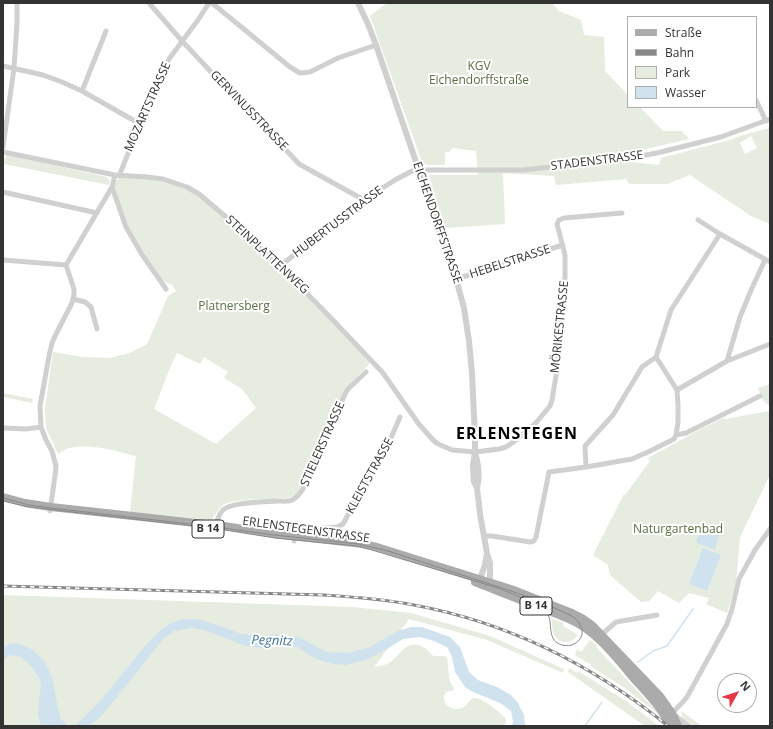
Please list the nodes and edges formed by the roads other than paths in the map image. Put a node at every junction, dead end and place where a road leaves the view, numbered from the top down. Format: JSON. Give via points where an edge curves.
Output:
{"nodes":[{"id":1,"x":17,"y":3,"type":"edge"},
{"id":2,"x":149,"y":3,"type":"edge"},
{"id":3,"x":211,"y":3,"type":"edge"},
{"id":4,"x":358,"y":3,"type":"edge"},
{"id":5,"x":106,"y":31,"type":"dead end"},
{"id":6,"x":182,"y":41,"type":"junction"},
{"id":7,"x":376,"y":45,"type":"junction"},
{"id":8,"x":3,"y":66,"type":"edge"},
{"id":9,"x":14,"y":68,"type":"junction"},
{"id":10,"x":82,"y":91,"type":"junction"},
{"id":11,"x":757,"y":102,"type":"edge"},
{"id":12,"x":768,"y":120,"type":"edge"},
{"id":13,"x":140,"y":124,"type":"junction"},
{"id":14,"x":3,"y":147,"type":"edge"},
{"id":15,"x":3,"y":152,"type":"edge"},
{"id":16,"x":419,"y":170,"type":"junction"},
{"id":17,"x":117,"y":175,"type":"junction"},
{"id":18,"x":112,"y":187,"type":"junction"},
{"id":19,"x":3,"y":192,"type":"edge"},
{"id":20,"x":364,"y":200,"type":"junction"},
{"id":21,"x":97,"y":213,"type":"junction"},
{"id":22,"x":622,"y":213,"type":"dead end"},
{"id":23,"x":698,"y":220,"type":"dead end"},
{"id":24,"x":720,"y":234,"type":"junction"},
{"id":25,"x":563,"y":245,"type":"junction"},
{"id":26,"x":3,"y":260,"type":"edge"},
{"id":27,"x":768,"y":261,"type":"edge"},
{"id":28,"x":66,"y":265,"type":"junction"},
{"id":29,"x":280,"y":266,"type":"junction"},
{"id":30,"x":456,"y":279,"type":"junction"},
{"id":31,"x":166,"y":289,"type":"dead end"},
{"id":32,"x":73,"y":299,"type":"junction"},
{"id":33,"x":98,"y":329,"type":"dead end"},
{"id":34,"x":770,"y":344,"type":"edge"},
{"id":35,"x":656,"y":357,"type":"junction"},
{"id":36,"x":728,"y":361,"type":"junction"},
{"id":37,"x":366,"y":372,"type":"dead end"},
{"id":38,"x":677,"y":390,"type":"junction"},
{"id":39,"x":760,"y":396,"type":"dead end"},
{"id":40,"x":400,"y":417,"type":"dead end"},
{"id":41,"x":41,"y":427,"type":"junction"},
{"id":42,"x":4,"y":428,"type":"edge"},
{"id":43,"x":676,"y":435,"type":"junction"},
{"id":44,"x":474,"y":452,"type":"junction"},
{"id":45,"x":586,"y":467,"type":"junction"},
{"id":46,"x":3,"y":497,"type":"edge"},
{"id":47,"x":3,"y":502,"type":"edge"},
{"id":48,"x":50,"y":509,"type":"junction"},
{"id":49,"x":216,"y":528,"type":"junction"},
{"id":50,"x":770,"y":530,"type":"edge"},
{"id":51,"x":484,"y":536,"type":"junction"},
{"id":52,"x":294,"y":539,"type":"junction"},
{"id":53,"x":484,"y":582,"type":"junction"},
{"id":54,"x":657,"y":615,"type":"dead end"},
{"id":55,"x":600,"y":637,"type":"junction"},
{"id":56,"x":668,"y":714,"type":"junction"},
{"id":57,"x":670,"y":726,"type":"edge"},
{"id":58,"x":678,"y":726,"type":"edge"},
{"id":59,"x":688,"y":726,"type":"edge"}],
"edges":[{"from":1,"to":9,"type":"street"},
{"from":2,"to":6,"type":"street","name":"GERVINUSSTRASSE"},
{"from":3,"to":6,"type":"street","name":"MOZARTSTRASSE"},
{"from":3,"to":7,"type":"street","via":[[300,73],[310,72],[338,58]]},
{"from":4,"to":7,"type":"street","name":"EICHENDORFFSTRASSE"},
{"from":5,"to":10,"type":"street"},
{"from":6,"to":13,"type":"street","name":"MOZARTSTRASSE","via":[[169,59]]},
{"from":6,"to":20,"type":"street","name":"GERVINUSSTRASSE","via":[[299,164]]},
{"from":7,"to":16,"type":"street","name":"EICHENDORFFSTRASSE"},
{"from":8,"to":9,"type":"street"},
{"from":9,"to":10,"type":"street","via":[[42,75]]},
{"from":9,"to":14,"type":"street"},
{"from":10,"to":13,"type":"street"},
{"from":11,"to":12,"type":"street"},
{"from":12,"to":16,"type":"street","name":"STADENSTRASSE","via":[[721,137],[619,160],[523,170]]},
{"from":13,"to":17,"type":"street","name":"MOZARTSTRASSE"},
{"from":15,"to":17,"type":"street","name":"STEINPLATTENWEG"},
{"from":16,"to":20,"type":"street","name":"HUBERTUSSTRASSE","via":[[395,180]]},
{"from":16,"to":30,"type":"street","name":"EICHENDORFFSTRASSE"},
{"from":17,"to":18,"type":"street","name":"MOZARTSTRASSE"},
{"from":17,"to":29,"type":"street","name":"STEINPLATTENWEG","via":[[163,179],[187,187],[211,203]]},
{"from":18,"to":21,"type":"street","name":"MOZARTSTRASSE"},
{"from":18,"to":31,"type":"street","via":[[126,227]]},
{"from":19,"to":21,"type":"street"},
{"from":20,"to":29,"type":"street","name":"HUBERTUSSTRASSE"},
{"from":21,"to":28,"type":"street","name":"MOZARTSTRASSE"},
{"from":22,"to":25,"type":"street","name":"MÖRIKESTRASSE","via":[[559,220],[557,224]]},
{"from":23,"to":24,"type":"street"},
{"from":24,"to":27,"type":"street"},
{"from":24,"to":35,"type":"street","via":[[671,310]]},
{"from":25,"to":30,"type":"street","name":"HEBELSTRASSE"},
{"from":25,"to":44,"type":"street","name":"MÖRIKESTRASSE","via":[[566,265],[558,364],[550,406],[535,424],[512,443],[498,449]]},
{"from":26,"to":28,"type":"street"},
{"from":27,"to":36,"type":"street","via":[[752,288],[740,317]]},
{"from":28,"to":32,"type":"street","via":[[74,289]]},
{"from":29,"to":44,"type":"street","name":"STEINPLATTENWEG","via":[[383,373],[433,440],[452,450]]},
{"from":30,"to":44,"type":"street","name":"EICHENDORFFSTRASSE","via":[[464,308],[470,350]]},
{"from":32,"to":33,"type":"street","via":[[85,302],[91,307]]},
{"from":32,"to":41,"type":"street","via":[[50,351],[40,406]]},
{"from":34,"to":36,"type":"street"},
{"from":35,"to":38,"type":"street"},
{"from":35,"to":45,"type":"street","via":[[642,367],[613,415],[585,446]]},
{"from":36,"to":38,"type":"street"},
{"from":37,"to":49,"type":"street","name":"STIELERSTRASSE","via":[[346,392],[303,489],[296,498],[289,501],[230,506],[221,512]]},
{"from":38,"to":43,"type":"street"},
{"from":39,"to":43,"type":"street","via":[[686,433]]},
{"from":40,"to":52,"type":"street","name":"KLEISTSTRASSE","via":[[388,445],[343,524],[337,527],[299,530],[295,533]]},
{"from":41,"to":42,"type":"street"},
{"from":41,"to":48,"type":"street","via":[[55,461]]},
{"from":43,"to":45,"type":"street","via":[[674,439],[632,459]]},
{"from":44,"to":51,"type":"street","name":"EICHENDORFFSTRASSE","via":[[478,465],[477,488]]},
{"from":45,"to":51,"type":"street","via":[[549,472],[534,541]]},
{"from":46,"to":48,"type":"main road","name":"ERLENSTEGENSTRASSE","number":"B 14"},
{"from":47,"to":48,"type":"main road","name":"ERLENSTEGENSTRASSE","number":"B 14"},
{"from":48,"to":49,"type":"main road","name":"ERLENSTEGENSTRASSE","number":"B 14"},
{"from":49,"to":52,"type":"main road","name":"ERLENSTEGENSTRASSE","number":"B 14"},
{"from":50,"to":56,"type":"street","via":[[739,579],[730,618],[716,645],[687,697]]},
{"from":51,"to":53,"type":"street","name":"EICHENDORFFSTRASSE","via":[[488,553]]},
{"from":52,"to":53,"type":"main road","name":"ERLENSTEGENSTRASSE","number":"B 14","via":[[370,550]]},
{"from":53,"to":55,"type":"main road","name":"ERLENSTEGENSTRASSE","number":"B 14","via":[[516,594]]},
{"from":54,"to":55,"type":"street","via":[[616,622]]},
{"from":55,"to":56,"type":"main road","name":"ERLENSTEGENSTRASSE","number":"B 14"},
{"from":56,"to":57,"type":"main road","name":"ERLENSTEGENSTRASSE","number":"B 14"},
{"from":56,"to":58,"type":"main road","name":"ERLENSTEGENSTRASSE","number":"B 14"},
{"from":56,"to":59,"type":"street"}]}
